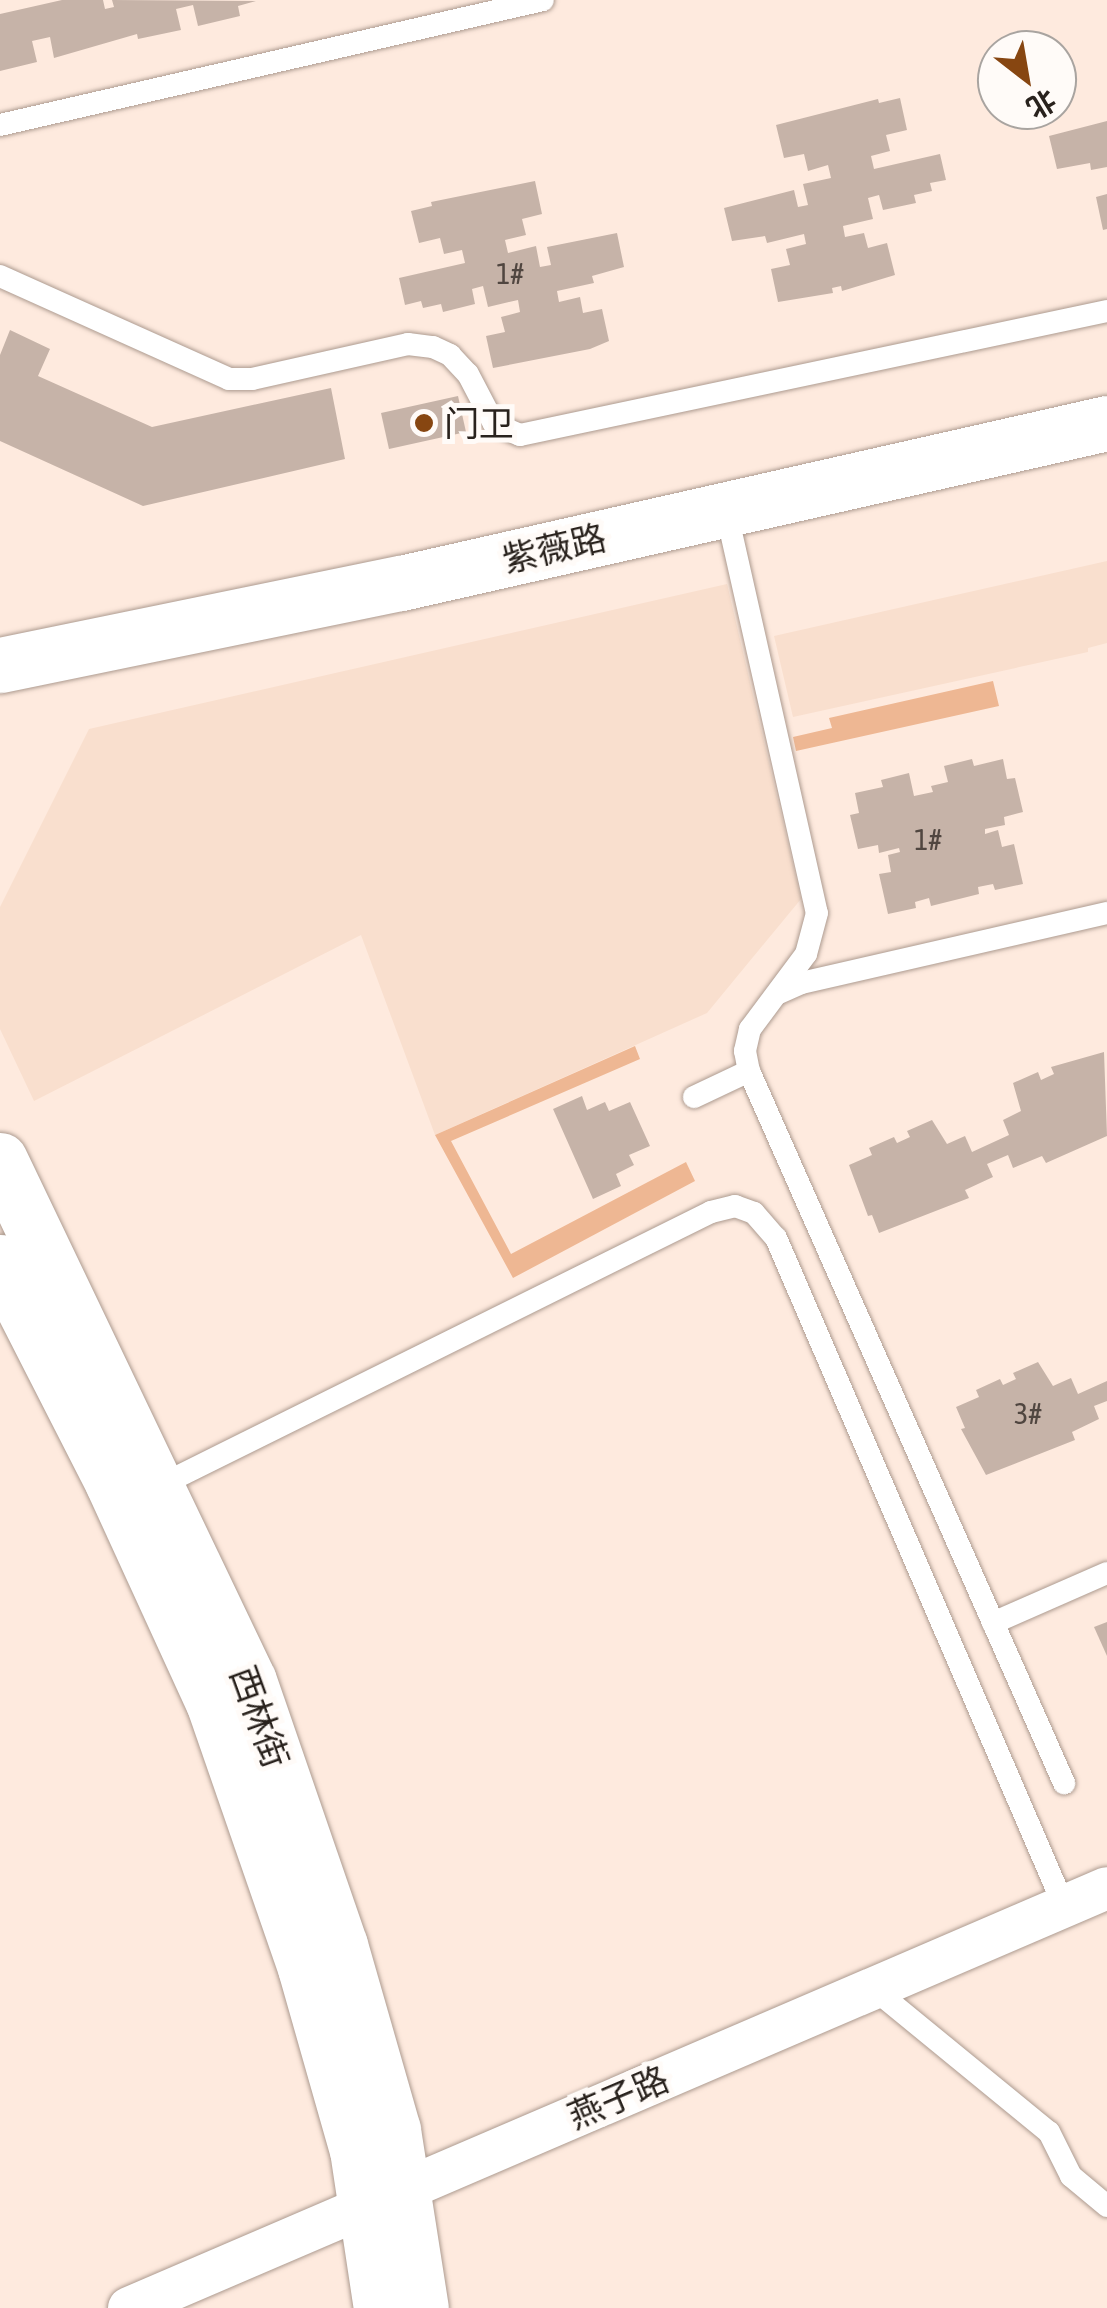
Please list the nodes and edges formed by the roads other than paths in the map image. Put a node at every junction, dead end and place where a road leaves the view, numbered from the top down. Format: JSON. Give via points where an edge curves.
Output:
{"nodes":[{"id":1,"x":543,"y":0,"type":"edge"},
{"id":2,"x":0,"y":125,"type":"edge"},
{"id":3,"x":0,"y":276,"type":"edge"},
{"id":4,"x":1107,"y":311,"type":"edge"},
{"id":5,"x":1107,"y":423,"type":"edge"},
{"id":6,"x":726,"y":510,"type":"junction"},
{"id":7,"x":0,"y":665,"type":"edge"},
{"id":8,"x":818,"y":913,"type":"junction"},
{"id":9,"x":1107,"y":913,"type":"edge"},
{"id":10,"x":832,"y":976,"type":"junction"},
{"id":11,"x":772,"y":998,"type":"junction"},
{"id":12,"x":749,"y":1071,"type":"junction"},
{"id":13,"x":694,"y":1097,"type":"dead end"},
{"id":14,"x":0,"y":1160,"type":"edge"},
{"id":15,"x":0,"y":1262,"type":"edge"},
{"id":16,"x":158,"y":1486,"type":"junction"},
{"id":17,"x":1107,"y":1573,"type":"edge"},
{"id":18,"x":993,"y":1623,"type":"junction"},
{"id":19,"x":1064,"y":1783,"type":"dead end"},
{"id":20,"x":1107,"y":1888,"type":"edge"},
{"id":21,"x":1064,"y":1906,"type":"junction"},
{"id":22,"x":874,"y":1989,"type":"junction"},
{"id":23,"x":383,"y":2196,"type":"junction"},
{"id":24,"x":1107,"y":2206,"type":"edge"},
{"id":25,"x":129,"y":2308,"type":"edge"},
{"id":26,"x":381,"y":2308,"type":"edge"},
{"id":27,"x":421,"y":2308,"type":"edge"}],
"edges":[{"from":1,"to":2,"type":"lane"},
{"from":3,"to":4,"type":"lane","via":[[230,380],[408,344],[433,347],[468,374],[494,424],[520,435]]},
{"from":5,"to":6,"type":"main road","name":"紫薇路"},
{"from":6,"to":7,"type":"main road","name":"紫薇路"},
{"from":6,"to":8,"type":"lane"},
{"from":8,"to":10,"type":"lane"},
{"from":8,"to":11,"type":"lane","via":[[806,954]]},
{"from":9,"to":10,"type":"lane"},
{"from":10,"to":11,"type":"lane"},
{"from":11,"to":12,"type":"lane","via":[[750,1029]]},
{"from":12,"to":13,"type":"lane"},
{"from":12,"to":18,"type":"lane"},
{"from":14,"to":16,"type":"main road","name":"西林街"},
{"from":15,"to":23,"type":"main road","name":"西林街","via":[[213,1702],[304,1968],[357,2150]]},
{"from":16,"to":21,"type":"lane","via":[[711,1212],[736,1206],[754,1212],[776,1238]]},
{"from":16,"to":23,"type":"main road","name":"西林街","via":[[249,1681],[340,1945],[393,2130]]},
{"from":17,"to":18,"type":"lane"},
{"from":18,"to":19,"type":"lane"},
{"from":20,"to":21,"type":"street","name":"燕子路"},
{"from":21,"to":22,"type":"street","name":"燕子路"},
{"from":22,"to":23,"type":"street","name":"燕子路"},
{"from":22,"to":24,"type":"lane","via":[[1049,2132],[1070,2176]]},
{"from":23,"to":25,"type":"street","name":"燕子路"},
{"from":23,"to":26,"type":"main road","name":"西林街"},
{"from":23,"to":27,"type":"main road","name":"西林街"}]}
